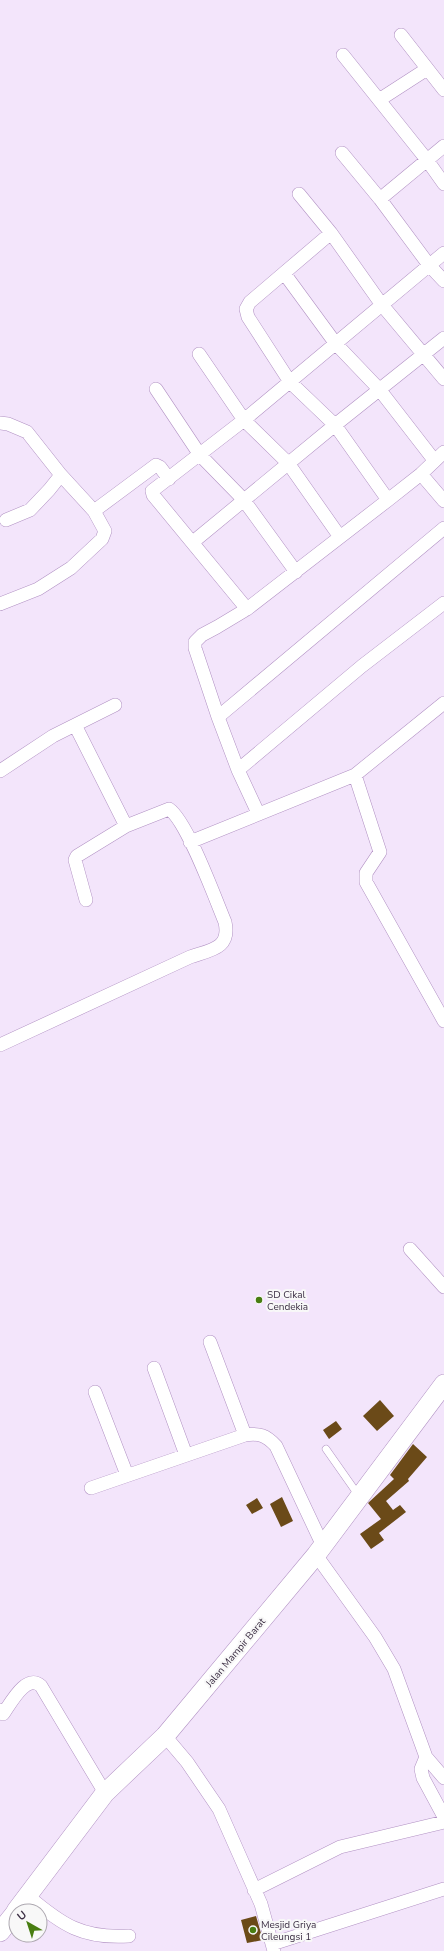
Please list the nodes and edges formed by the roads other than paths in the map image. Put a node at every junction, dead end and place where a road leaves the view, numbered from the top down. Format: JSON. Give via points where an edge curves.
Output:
{"nodes":[{"id":1,"x":401,"y":35,"type":"dead end"},
{"id":2,"x":343,"y":55,"type":"dead end"},
{"id":3,"x":427,"y":69,"type":"junction"},
{"id":4,"x":444,"y":90,"type":"edge"},
{"id":5,"x":379,"y":100,"type":"junction"},
{"id":6,"x":444,"y":146,"type":"edge"},
{"id":7,"x":342,"y":153,"type":"dead end"},
{"id":8,"x":427,"y":160,"type":"junction"},
{"id":9,"x":444,"y":184,"type":"edge"},
{"id":10,"x":300,"y":194,"type":"dead end"},
{"id":11,"x":380,"y":199,"type":"junction"},
{"id":12,"x":331,"y":233,"type":"junction"},
{"id":13,"x":444,"y":253,"type":"edge"},
{"id":14,"x":429,"y":265,"type":"junction"},
{"id":15,"x":284,"y":273,"type":"junction"},
{"id":16,"x":444,"y":281,"type":"edge"},
{"id":17,"x":382,"y":305,"type":"junction"},
{"id":18,"x":444,"y":338,"type":"edge"},
{"id":19,"x":336,"y":344,"type":"junction"},
{"id":20,"x":199,"y":354,"type":"dead end"},
{"id":21,"x":424,"y":354,"type":"junction"},
{"id":22,"x":444,"y":379,"type":"edge"},
{"id":23,"x":290,"y":382,"type":"junction"},
{"id":24,"x":156,"y":389,"type":"dead end"},
{"id":25,"x":379,"y":389,"type":"junction"},
{"id":26,"x":244,"y":420,"type":"junction"},
{"id":27,"x":0,"y":423,"type":"edge"},
{"id":28,"x":334,"y":425,"type":"junction"},
{"id":29,"x":200,"y":455,"type":"junction"},
{"id":30,"x":439,"y":456,"type":"edge"},
{"id":31,"x":288,"y":463,"type":"junction"},
{"id":32,"x":421,"y":474,"type":"junction"},
{"id":33,"x":61,"y":475,"type":"junction"},
{"id":34,"x":169,"y":478,"type":"junction"},
{"id":35,"x":243,"y":500,"type":"junction"},
{"id":36,"x":388,"y":500,"type":"junction"},
{"id":37,"x":444,"y":501,"type":"edge"},
{"id":38,"x":94,"y":510,"type":"junction"},
{"id":39,"x":6,"y":520,"type":"dead end"},
{"id":40,"x":444,"y":528,"type":"edge"},
{"id":41,"x":340,"y":537,"type":"junction"},
{"id":42,"x":193,"y":542,"type":"junction"},
{"id":43,"x":296,"y":572,"type":"junction"},
{"id":44,"x":444,"y":603,"type":"edge"},
{"id":45,"x":0,"y":604,"type":"edge"},
{"id":46,"x":247,"y":609,"type":"junction"},
{"id":47,"x":444,"y":703,"type":"edge"},
{"id":48,"x":115,"y":704,"type":"dead end"},
{"id":49,"x":218,"y":717,"type":"junction"},
{"id":50,"x":75,"y":725,"type":"junction"},
{"id":51,"x":238,"y":770,"type":"junction"},
{"id":52,"x":0,"y":771,"type":"edge"},
{"id":53,"x":355,"y":775,"type":"junction"},
{"id":54,"x":258,"y":813,"type":"junction"},
{"id":55,"x":126,"y":826,"type":"junction"},
{"id":56,"x":190,"y":842,"type":"junction"},
{"id":57,"x":86,"y":900,"type":"dead end"},
{"id":58,"x":444,"y":1021,"type":"edge"},
{"id":59,"x":0,"y":1045,"type":"edge"},
{"id":60,"x":410,"y":1249,"type":"dead end"},
{"id":61,"x":444,"y":1287,"type":"edge"},
{"id":62,"x":210,"y":1342,"type":"dead end"},
{"id":63,"x":154,"y":1368,"type":"dead end"},
{"id":64,"x":444,"y":1384,"type":"edge"},
{"id":65,"x":95,"y":1392,"type":"dead end"},
{"id":66,"x":245,"y":1435,"type":"junction"},
{"id":67,"x":326,"y":1449,"type":"dead end"},
{"id":68,"x":186,"y":1455,"type":"junction"},
{"id":69,"x":127,"y":1475,"type":"junction"},
{"id":70,"x":91,"y":1488,"type":"dead end"},
{"id":71,"x":359,"y":1496,"type":"junction"},
{"id":72,"x":319,"y":1550,"type":"junction"},
{"id":73,"x":1,"y":1714,"type":"edge"},
{"id":74,"x":165,"y":1736,"type":"junction"},
{"id":75,"x":426,"y":1757,"type":"junction"},
{"id":76,"x":444,"y":1778,"type":"edge"},
{"id":77,"x":105,"y":1793,"type":"junction"},
{"id":78,"x":444,"y":1817,"type":"edge"},
{"id":79,"x":444,"y":1822,"type":"edge"},
{"id":80,"x":444,"y":1889,"type":"edge"},
{"id":81,"x":254,"y":1890,"type":"junction"},
{"id":82,"x":22,"y":1903,"type":"edge"},
{"id":83,"x":48,"y":1915,"type":"edge"},
{"id":84,"x":8,"y":1922,"type":"edge"},
{"id":85,"x":0,"y":1932,"type":"edge"},
{"id":86,"x":128,"y":1936,"type":"dead end"},
{"id":87,"x":273,"y":1948,"type":"edge"}],
"edges":[{"from":1,"to":3,"type":"street"},
{"from":2,"to":5,"type":"street"},
{"from":3,"to":4,"type":"street"},
{"from":3,"to":5,"type":"street"},
{"from":5,"to":8,"type":"street"},
{"from":6,"to":8,"type":"street"},
{"from":7,"to":11,"type":"street"},
{"from":8,"to":9,"type":"street"},
{"from":8,"to":11,"type":"street"},
{"from":10,"to":12,"type":"street"},
{"from":11,"to":14,"type":"street"},
{"from":12,"to":15,"type":"street"},
{"from":12,"to":17,"type":"street"},
{"from":13,"to":14,"type":"street"},
{"from":14,"to":16,"type":"street"},
{"from":14,"to":17,"type":"street"},
{"from":15,"to":19,"type":"street"},
{"from":15,"to":23,"type":"street","via":[[250,302],[246,309],[248,317]]},
{"from":17,"to":19,"type":"street"},
{"from":17,"to":21,"type":"street"},
{"from":18,"to":21,"type":"street"},
{"from":19,"to":23,"type":"street"},
{"from":19,"to":25,"type":"street"},
{"from":20,"to":26,"type":"street"},
{"from":21,"to":22,"type":"street"},
{"from":21,"to":25,"type":"street"},
{"from":23,"to":26,"type":"street"},
{"from":23,"to":28,"type":"street"},
{"from":24,"to":29,"type":"street"},
{"from":25,"to":28,"type":"street"},
{"from":25,"to":30,"type":"street"},
{"from":26,"to":29,"type":"street"},
{"from":26,"to":31,"type":"street"},
{"from":27,"to":33,"type":"street","via":[[27,432]]},
{"from":28,"to":31,"type":"street"},
{"from":28,"to":36,"type":"street"},
{"from":29,"to":34,"type":"street"},
{"from":29,"to":35,"type":"street"},
{"from":30,"to":32,"type":"street"},
{"from":31,"to":35,"type":"street"},
{"from":31,"to":41,"type":"street"},
{"from":32,"to":36,"type":"street"},
{"from":32,"to":37,"type":"street"},
{"from":33,"to":38,"type":"street"},
{"from":33,"to":39,"type":"street","via":[[30,510]]},
{"from":34,"to":38,"type":"street","via":[[156,465]]},
{"from":34,"to":42,"type":"street","via":[[154,489],[153,496]]},
{"from":35,"to":42,"type":"street"},
{"from":35,"to":43,"type":"street"},
{"from":36,"to":41,"type":"street"},
{"from":38,"to":45,"type":"street","via":[[105,531],[102,539],[71,568],[38,589]]},
{"from":40,"to":49,"type":"street"},
{"from":41,"to":43,"type":"street"},
{"from":42,"to":46,"type":"street"},
{"from":43,"to":46,"type":"street"},
{"from":44,"to":51,"type":"street","via":[[362,666]]},
{"from":46,"to":49,"type":"street","via":[[202,635],[195,642],[196,653]]},
{"from":47,"to":53,"type":"street"},
{"from":48,"to":50,"type":"street"},
{"from":49,"to":51,"type":"street"},
{"from":50,"to":52,"type":"street","via":[[53,736]]},
{"from":50,"to":55,"type":"street"},
{"from":51,"to":54,"type":"street"},
{"from":53,"to":54,"type":"street","via":[[279,807]]},
{"from":53,"to":58,"type":"street","via":[[380,852],[366,873],[366,882]]},
{"from":54,"to":56,"type":"street"},
{"from":55,"to":56,"type":"street","via":[[169,808],[178,818]]},
{"from":55,"to":57,"type":"street","via":[[75,860]]},
{"from":56,"to":59,"type":"street","via":[[225,922],[227,936],[224,943]]},
{"from":60,"to":61,"type":"street"},
{"from":62,"to":66,"type":"street"},
{"from":63,"to":68,"type":"street"},
{"from":64,"to":71,"type":"street","name":"Jalan Mampir Barat"},
{"from":65,"to":69,"type":"street"},
{"from":66,"to":68,"type":"street"},
{"from":66,"to":72,"type":"street","via":[[258,1434],[268,1437],[276,1446]]},
{"from":67,"to":71,"type":"lane"},
{"from":68,"to":69,"type":"street"},
{"from":69,"to":70,"type":"street"},
{"from":71,"to":72,"type":"street","name":"Jalan Mampir Barat"},
{"from":72,"to":74,"type":"street","name":"Jalan Mampir Barat"},
{"from":72,"to":75,"type":"street","via":[[394,1669]]},
{"from":73,"to":77,"type":"street","via":[[26,1684],[37,1682]]},
{"from":74,"to":77,"type":"street","name":"Jalan Mampir Barat"},
{"from":74,"to":81,"type":"street","via":[[187,1762],[219,1809]]},
{"from":75,"to":76,"type":"street"},
{"from":75,"to":78,"type":"street","via":[[421,1769],[423,1778]]},
{"from":77,"to":82,"type":"street","name":"Jalan Mampir Barat"},
{"from":79,"to":81,"type":"street","via":[[340,1848]]},
{"from":80,"to":87,"type":"street"},
{"from":81,"to":87,"type":"street","via":[[261,1904]]},
{"from":83,"to":86,"type":"street","via":[[77,1930],[96,1936]]},
{"from":84,"to":85,"type":"street","name":"Jalan Mampir Barat"}]}
